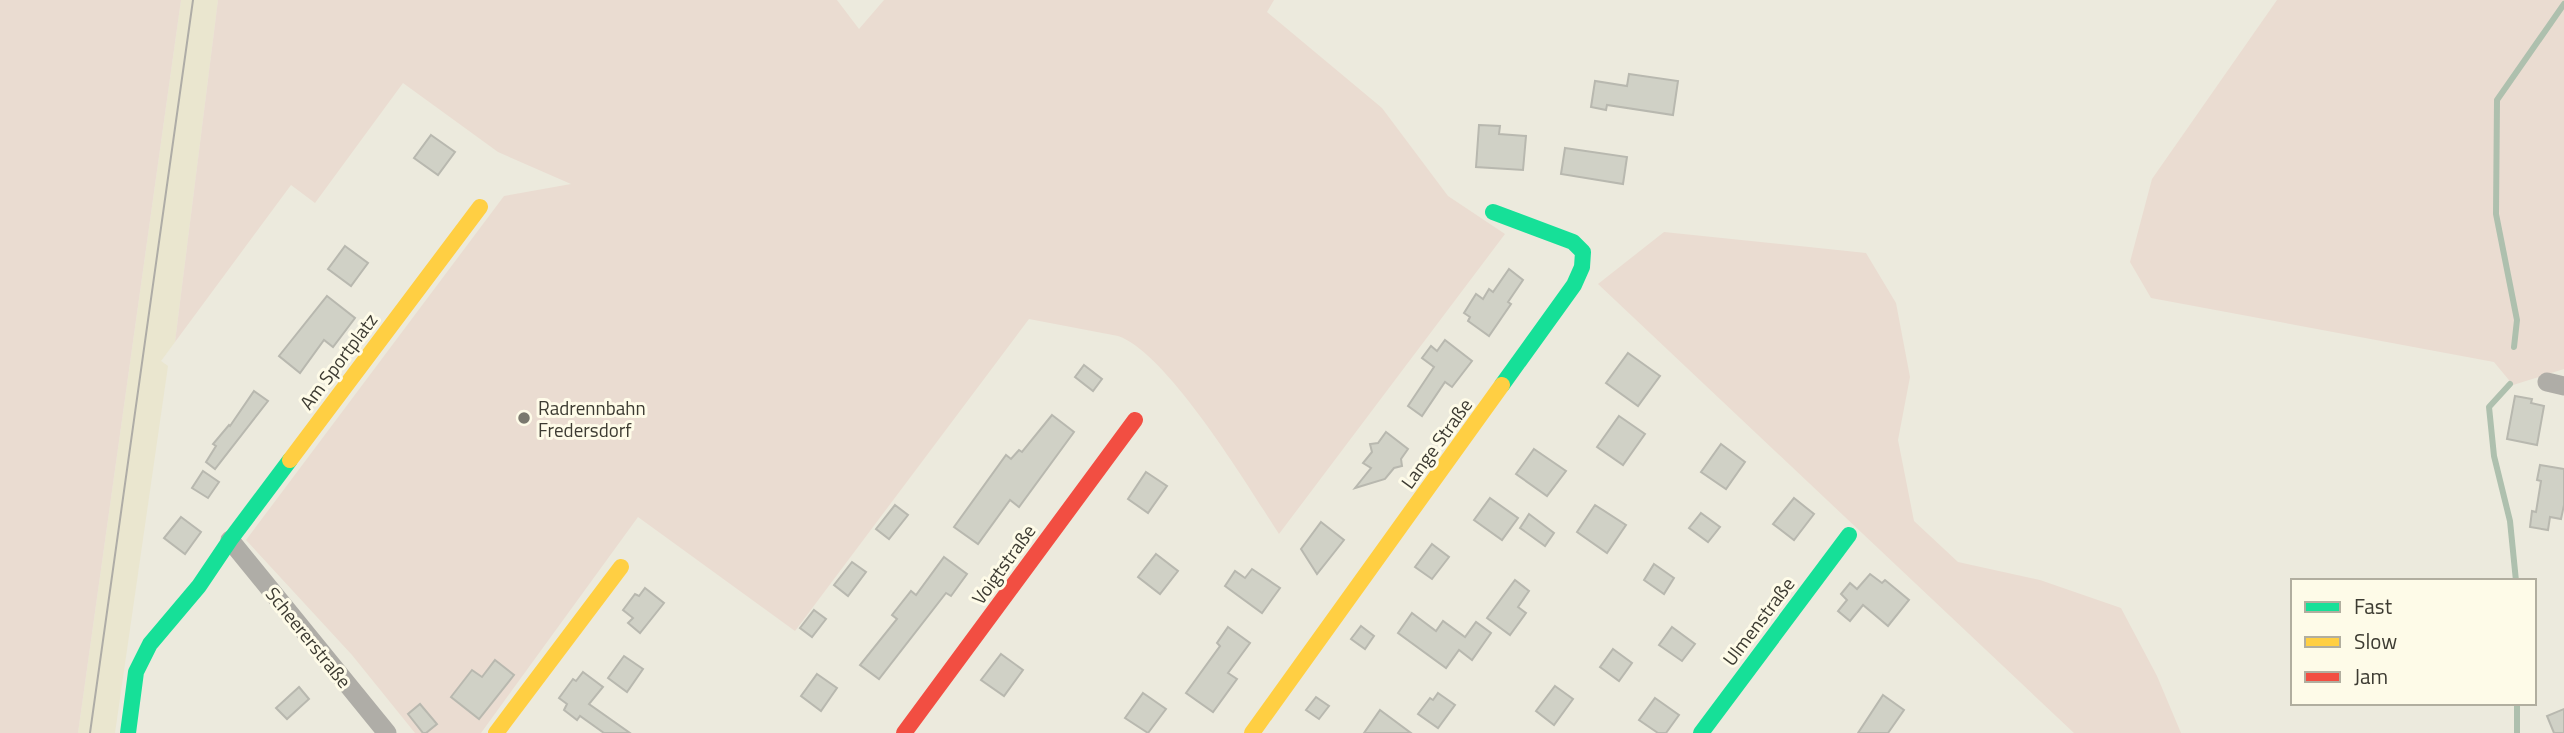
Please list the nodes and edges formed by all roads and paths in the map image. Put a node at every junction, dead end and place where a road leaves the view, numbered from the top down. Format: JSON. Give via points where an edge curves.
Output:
{"nodes":[{"id":1,"x":480,"y":207,"type":"dead end"},
{"id":2,"x":1493,"y":212,"type":"dead end"},
{"id":3,"x":1135,"y":419,"type":"dead end"},
{"id":4,"x":1849,"y":535,"type":"dead end"},
{"id":5,"x":230,"y":540,"type":"junction"},
{"id":6,"x":621,"y":568,"type":"dead end"},
{"id":7,"x":128,"y":733,"type":"edge"},
{"id":8,"x":387,"y":733,"type":"edge"},
{"id":9,"x":496,"y":733,"type":"edge"},
{"id":10,"x":904,"y":733,"type":"edge"},
{"id":11,"x":1252,"y":733,"type":"edge"},
{"id":12,"x":1701,"y":733,"type":"edge"}],
"edges":[{"from":1,"to":5,"type":"street","name":"Am Sportplatz"},
{"from":2,"to":11,"type":"street","name":"Lange Straße","via":[[1573,242],[1583,252],[1574,285]]},
{"from":3,"to":10,"type":"street","name":"Voigtstraße"},
{"from":4,"to":12,"type":"street","name":"Ulmenstraße"},
{"from":5,"to":7,"type":"street","name":"Am Sportplatz","via":[[150,644],[136,673]]},
{"from":5,"to":8,"type":"street","name":"Scheererstraße"},
{"from":6,"to":9,"type":"street"}]}
